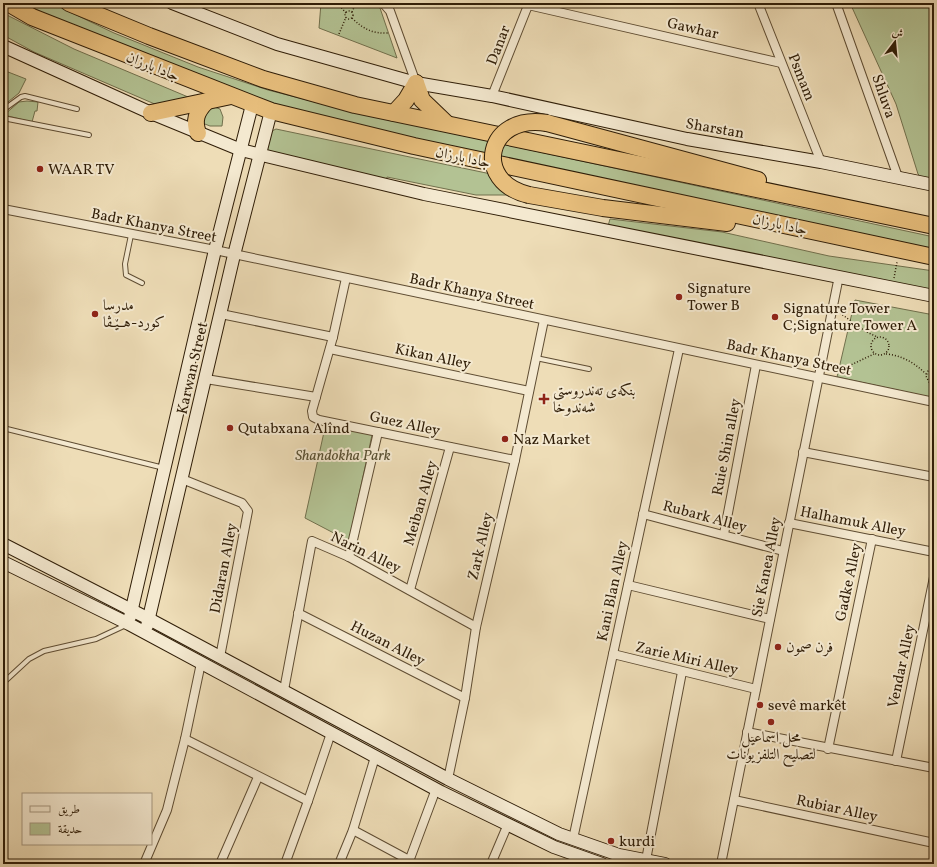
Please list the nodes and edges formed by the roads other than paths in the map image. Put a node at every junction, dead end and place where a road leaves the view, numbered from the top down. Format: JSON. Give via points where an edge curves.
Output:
{"nodes":[{"id":1,"x":8,"y":3,"type":"edge"},
{"id":2,"x":69,"y":3,"type":"edge"},
{"id":3,"x":172,"y":3,"type":"edge"},
{"id":4,"x":383,"y":3,"type":"edge"},
{"id":5,"x":758,"y":3,"type":"edge"},
{"id":6,"x":836,"y":3,"type":"edge"},
{"id":7,"x":529,"y":4,"type":"edge"},
{"id":8,"x":3,"y":46,"type":"edge"},
{"id":9,"x":781,"y":63,"type":"junction"},
{"id":10,"x":416,"y":83,"type":"junction"},
{"id":11,"x":231,"y":96,"type":"junction"},
{"id":12,"x":492,"y":96,"type":"junction"},
{"id":13,"x":206,"y":102,"type":"junction"},
{"id":14,"x":252,"y":104,"type":"junction"},
{"id":15,"x":77,"y":109,"type":"dead end"},
{"id":16,"x":3,"y":110,"type":"edge"},
{"id":17,"x":271,"y":111,"type":"junction"},
{"id":18,"x":151,"y":113,"type":"junction"},
{"id":19,"x":394,"y":113,"type":"junction"},
{"id":20,"x":3,"y":118,"type":"edge"},
{"id":21,"x":448,"y":124,"type":"junction"},
{"id":22,"x":198,"y":133,"type":"junction"},
{"id":23,"x":89,"y":135,"type":"dead end"},
{"id":24,"x":240,"y":150,"type":"junction"},
{"id":25,"x":260,"y":155,"type":"junction"},
{"id":26,"x":821,"y":162,"type":"junction"},
{"id":27,"x":898,"y":177,"type":"junction"},
{"id":28,"x":934,"y":185,"type":"edge"},
{"id":29,"x":3,"y":209,"type":"edge"},
{"id":30,"x":861,"y":210,"type":"junction"},
{"id":31,"x":934,"y":226,"type":"edge"},
{"id":32,"x":131,"y":235,"type":"junction"},
{"id":33,"x":856,"y":241,"type":"junction"},
{"id":34,"x":215,"y":250,"type":"junction"},
{"id":35,"x":234,"y":255,"type":"junction"},
{"id":36,"x":934,"y":257,"type":"edge"},
{"id":37,"x":839,"y":276,"type":"junction"},
{"id":38,"x":346,"y":278,"type":"junction"},
{"id":39,"x":142,"y":283,"type":"dead end"},
{"id":40,"x":934,"y":296,"type":"edge"},
{"id":41,"x":221,"y":314,"type":"junction"},
{"id":42,"x":544,"y":320,"type":"junction"},
{"id":43,"x":333,"y":337,"type":"junction"},
{"id":44,"x":330,"y":348,"type":"junction"},
{"id":45,"x":679,"y":349,"type":"junction"},
{"id":46,"x":536,"y":358,"type":"junction"},
{"id":47,"x":756,"y":365,"type":"junction"},
{"id":48,"x":590,"y":369,"type":"dead end"},
{"id":49,"x":818,"y":378,"type":"junction"},
{"id":50,"x":206,"y":379,"type":"junction"},
{"id":51,"x":529,"y":391,"type":"junction"},
{"id":52,"x":316,"y":397,"type":"junction"},
{"id":53,"x":934,"y":402,"type":"edge"},
{"id":54,"x":3,"y":428,"type":"edge"},
{"id":55,"x":378,"y":432,"type":"junction"},
{"id":56,"x":450,"y":447,"type":"junction"},
{"id":57,"x":804,"y":452,"type":"junction"},
{"id":58,"x":514,"y":460,"type":"junction"},
{"id":59,"x":165,"y":468,"type":"junction"},
{"id":60,"x":934,"y":477,"type":"edge"},
{"id":61,"x":182,"y":479,"type":"junction"},
{"id":62,"x":643,"y":514,"type":"junction"},
{"id":63,"x":789,"y":523,"type":"junction"},
{"id":64,"x":724,"y":534,"type":"junction"},
{"id":65,"x":872,"y":539,"type":"junction"},
{"id":66,"x":3,"y":544,"type":"edge"},
{"id":67,"x":783,"y":551,"type":"junction"},
{"id":68,"x":934,"y":552,"type":"edge"},
{"id":69,"x":348,"y":557,"type":"junction"},
{"id":70,"x":3,"y":562,"type":"edge"},
{"id":71,"x":934,"y":577,"type":"edge"},
{"id":72,"x":628,"y":585,"type":"junction"},
{"id":73,"x":410,"y":590,"type":"junction"},
{"id":74,"x":132,"y":610,"type":"junction"},
{"id":75,"x":298,"y":612,"type":"junction"},
{"id":76,"x":150,"y":619,"type":"junction"},
{"id":77,"x":770,"y":619,"type":"junction"},
{"id":78,"x":129,"y":624,"type":"junction"},
{"id":79,"x":476,"y":627,"type":"junction"},
{"id":80,"x":146,"y":633,"type":"junction"},
{"id":81,"x":613,"y":654,"type":"junction"},
{"id":82,"x":220,"y":657,"type":"junction"},
{"id":83,"x":201,"y":663,"type":"junction"},
{"id":84,"x":682,"y":672,"type":"junction"},
{"id":85,"x":3,"y":683,"type":"edge"},
{"id":86,"x":756,"y":689,"type":"junction"},
{"id":87,"x":284,"y":690,"type":"junction"},
{"id":88,"x":465,"y":698,"type":"junction"},
{"id":89,"x":747,"y":732,"type":"junction"},
{"id":90,"x":331,"y":733,"type":"junction"},
{"id":91,"x":185,"y":739,"type":"junction"},
{"id":92,"x":828,"y":749,"type":"junction"},
{"id":93,"x":376,"y":756,"type":"junction"},
{"id":94,"x":896,"y":760,"type":"junction"},
{"id":95,"x":934,"y":768,"type":"edge"},
{"id":96,"x":258,"y":777,"type":"junction"},
{"id":97,"x":448,"y":779,"type":"junction"},
{"id":98,"x":436,"y":789,"type":"junction"},
{"id":99,"x":734,"y":800,"type":"junction"},
{"id":100,"x":308,"y":801,"type":"junction"},
{"id":101,"x":508,"y":824,"type":"junction"},
{"id":102,"x":353,"y":830,"type":"junction"},
{"id":103,"x":573,"y":839,"type":"junction"},
{"id":104,"x":934,"y":843,"type":"edge"},
{"id":105,"x":152,"y":844,"type":"edge"},
{"id":106,"x":152,"y":845,"type":"edge"},
{"id":107,"x":646,"y":860,"type":"junction"},
{"id":108,"x":408,"y":862,"type":"edge"},
{"id":109,"x":144,"y":864,"type":"edge"},
{"id":110,"x":220,"y":864,"type":"edge"},
{"id":111,"x":285,"y":864,"type":"edge"},
{"id":112,"x":339,"y":864,"type":"edge"},
{"id":113,"x":491,"y":864,"type":"edge"},
{"id":114,"x":602,"y":864,"type":"edge"},
{"id":115,"x":665,"y":864,"type":"edge"},
{"id":116,"x":721,"y":864,"type":"edge"}],
"edges":[{"from":1,"to":11,"type":"highway","name":"جادا بارزان","via":[[32,17]]},
{"from":2,"to":19,"type":"highway","name":"جادا بارزان","via":[[263,79],[355,105]]},
{"from":3,"to":10,"type":"main road","name":"Sharstan","via":[[276,44]]},
{"from":4,"to":10,"type":"street","via":[[390,11]]},
{"from":5,"to":9,"type":"street","name":"Psmam"},
{"from":6,"to":27,"type":"street","name":"Shluva"},
{"from":7,"to":9,"type":"street","name":"Gawhar"},
{"from":7,"to":12,"type":"street","name":"Danar"},
{"from":8,"to":18,"type":"main road"},
{"from":9,"to":26,"type":"street","name":"Psmam"},
{"from":10,"to":12,"type":"main road","name":"Sharstan"},
{"from":10,"to":19,"type":"highway","via":[[409,96]]},
{"from":10,"to":21,"type":"highway","via":[[422,100]]},
{"from":11,"to":13,"type":"highway"},
{"from":11,"to":14,"type":"highway","name":"جادا بارزان"},
{"from":12,"to":26,"type":"main road","name":"Sharstan","via":[[687,139]]},
{"from":13,"to":18,"type":"highway"},
{"from":13,"to":22,"type":"highway","via":[[195,119]]},
{"from":14,"to":17,"type":"highway","name":"جادا بارزان"},
{"from":14,"to":24,"type":"main road","name":"Karwan Street"},
{"from":15,"to":16,"type":"lane","via":[[25,96]]},
{"from":17,"to":25,"type":"main road","name":"Karwan Street"},
{"from":17,"to":33,"type":"highway","name":"جادا بارزان","via":[[414,146]]},
{"from":18,"to":22,"type":"main road"},
{"from":19,"to":21,"type":"highway","name":"جادا بارزان"},
{"from":20,"to":23,"type":"lane"},
{"from":21,"to":30,"type":"highway","name":"جادا بارزان"},
{"from":22,"to":24,"type":"main road"},
{"from":24,"to":25,"type":"main road"},
{"from":24,"to":34,"type":"main road","name":"Karwan Street"},
{"from":25,"to":35,"type":"main road","name":"Karwan Street"},
{"from":25,"to":37,"type":"main road","via":[[424,194]]},
{"from":26,"to":27,"type":"main road","name":"Sharstan"},
{"from":27,"to":28,"type":"main road","name":"Sharstan"},
{"from":29,"to":32,"type":"street","name":"Badr Khanya Street"},
{"from":30,"to":31,"type":"highway","name":"جادا بارزان"},
{"from":30,"to":33,"type":"highway","bridge":true,"via":[[717,168],[547,123],[525,121],[514,125],[504,132],[497,142],[494,154],[494,166],[499,178],[508,187],[528,195],[603,208]]},
{"from":32,"to":34,"type":"street","name":"Badr Khanya Street"},
{"from":32,"to":39,"type":"lane","via":[[125,264],[126,275]]},
{"from":33,"to":36,"type":"highway","name":"جادا بارزان"},
{"from":34,"to":35,"type":"street","name":"Badr Khanya Street"},
{"from":34,"to":59,"type":"main road","name":"Karwan Street"},
{"from":35,"to":38,"type":"street","name":"Badr Khanya Street"},
{"from":35,"to":41,"type":"main road","name":"Karwan Street"},
{"from":37,"to":40,"type":"main road"},
{"from":37,"to":49,"type":"street","name":"Sie Kanea Alley"},
{"from":38,"to":42,"type":"street","name":"Badr Khanya Street"},
{"from":38,"to":43,"type":"street","name":"Guez Alley"},
{"from":41,"to":43,"type":"street"},
{"from":41,"to":50,"type":"main road","name":"Karwan Street"},
{"from":42,"to":45,"type":"street","name":"Badr Khanya Street"},
{"from":42,"to":46,"type":"street","name":"Zark Alley"},
{"from":43,"to":44,"type":"street","name":"Guez Alley"},
{"from":44,"to":51,"type":"street","name":"Kikan Alley"},
{"from":44,"to":52,"type":"street","name":"Guez Alley"},
{"from":45,"to":47,"type":"street","name":"Badr Khanya Street"},
{"from":45,"to":62,"type":"street","name":"Kani Blan Alley"},
{"from":46,"to":48,"type":"lane"},
{"from":46,"to":51,"type":"street","name":"Zark Alley"},
{"from":47,"to":49,"type":"street","name":"Badr Khanya Street"},
{"from":47,"to":64,"type":"street","name":"Ruie Shin alley"},
{"from":49,"to":53,"type":"street","name":"Badr Khanya Street"},
{"from":49,"to":57,"type":"street","name":"Sie Kanea Alley"},
{"from":50,"to":52,"type":"street"},
{"from":50,"to":61,"type":"main road","name":"Karwan Street"},
{"from":51,"to":58,"type":"street","name":"Zark Alley"},
{"from":52,"to":55,"type":"street","name":"Guez Alley","via":[[312,411],[313,416],[319,420]]},
{"from":54,"to":59,"type":"lane"},
{"from":55,"to":56,"type":"street","name":"Guez Alley"},
{"from":55,"to":69,"type":"street"},
{"from":56,"to":58,"type":"street","name":"Guez Alley"},
{"from":56,"to":73,"type":"street","name":"Meiban Alley"},
{"from":57,"to":60,"type":"street"},
{"from":57,"to":63,"type":"street","name":"Sie Kanea Alley"},
{"from":58,"to":79,"type":"street","name":"Zark Alley"},
{"from":59,"to":74,"type":"main road","name":"Karwan Street"},
{"from":61,"to":76,"type":"main road","name":"Karwan Street"},
{"from":61,"to":82,"type":"street","name":"Didaran Alley","via":[[242,503],[248,511]]},
{"from":62,"to":64,"type":"street","name":"Rubark Alley"},
{"from":62,"to":72,"type":"street","name":"Kani Blan Alley"},
{"from":63,"to":65,"type":"street","name":"Halhamuk Alley"},
{"from":63,"to":67,"type":"street","name":"Sie Kanea Alley"},
{"from":64,"to":67,"type":"street","name":"Rubark Alley"},
{"from":65,"to":68,"type":"street","name":"Halhamuk Alley"},
{"from":65,"to":92,"type":"street","name":"Gadke Alley"},
{"from":66,"to":74,"type":"main road"},
{"from":67,"to":77,"type":"street","name":"Sie Kanea Alley"},
{"from":69,"to":73,"type":"street","name":"Narin Alley"},
{"from":69,"to":75,"type":"street","name":"Narin Alley","via":[[312,541]]},
{"from":70,"to":78,"type":"main road"},
{"from":71,"to":94,"type":"street","name":"Vendar Alley"},
{"from":72,"to":77,"type":"street"},
{"from":72,"to":81,"type":"street","name":"Kani Blan Alley"},
{"from":73,"to":79,"type":"street","name":"Narin Alley"},
{"from":74,"to":76,"type":"main road"},
{"from":74,"to":78,"type":"main road","name":"Karwan Street"},
{"from":75,"to":87,"type":"street","name":"Narin Alley"},
{"from":75,"to":88,"type":"street","name":"Huzan Alley"},
{"from":76,"to":80,"type":"main road","name":"Karwan Street"},
{"from":76,"to":82,"type":"main road"},
{"from":77,"to":86,"type":"street","name":"Sie Kanea Alley"},
{"from":78,"to":80,"type":"main road"},
{"from":78,"to":85,"type":"lane","via":[[96,639],[44,651],[29,659]]},
{"from":79,"to":88,"type":"street","name":"Zark Alley"},
{"from":80,"to":83,"type":"main road"},
{"from":81,"to":84,"type":"street","name":"Zarie Miri Alley"},
{"from":81,"to":103,"type":"street","name":"Kani Blan Alley"},
{"from":82,"to":87,"type":"main road"},
{"from":83,"to":90,"type":"main road"},
{"from":83,"to":91,"type":"street"},
{"from":84,"to":86,"type":"street","name":"Zarie Miri Alley"},
{"from":84,"to":107,"type":"street"},
{"from":86,"to":89,"type":"street","name":"Sie Kanea Alley"},
{"from":87,"to":97,"type":"main road"},
{"from":88,"to":97,"type":"street","name":"Zark Alley"},
{"from":89,"to":92,"type":"street"},
{"from":89,"to":99,"type":"street","name":"Sie Kanea Alley"},
{"from":90,"to":93,"type":"main road"},
{"from":90,"to":100,"type":"street"},
{"from":91,"to":96,"type":"street"},
{"from":91,"to":105,"type":"street","via":[[166,810]]},
{"from":92,"to":94,"type":"street"},
{"from":93,"to":98,"type":"main road"},
{"from":93,"to":102,"type":"street"},
{"from":94,"to":95,"type":"street"},
{"from":96,"to":100,"type":"street"},
{"from":96,"to":110,"type":"street"},
{"from":97,"to":103,"type":"main road"},
{"from":98,"to":101,"type":"main road"},
{"from":98,"to":108,"type":"street"},
{"from":99,"to":104,"type":"street","name":"Rubiar Alley"},
{"from":99,"to":116,"type":"street","name":"Sie Kanea Alley"},
{"from":100,"to":111,"type":"street"},
{"from":101,"to":113,"type":"street"},
{"from":101,"to":114,"type":"main road","via":[[554,847]]},
{"from":102,"to":108,"type":"street"},
{"from":102,"to":112,"type":"street"},
{"from":103,"to":107,"type":"main road","via":[[619,855]]},
{"from":106,"to":109,"type":"street"},
{"from":107,"to":115,"type":"main road"}]}
